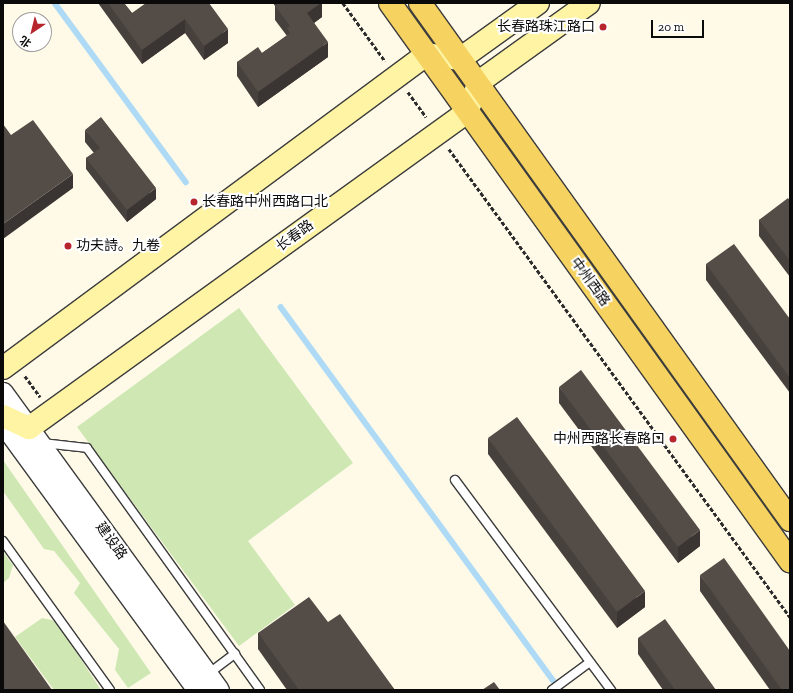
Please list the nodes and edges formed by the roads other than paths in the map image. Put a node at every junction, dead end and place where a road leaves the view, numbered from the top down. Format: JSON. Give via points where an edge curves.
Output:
{"nodes":[{"id":1,"x":390,"y":3,"type":"edge"},
{"id":2,"x":420,"y":3,"type":"edge"},
{"id":3,"x":538,"y":3,"type":"edge"},
{"id":4,"x":589,"y":3,"type":"edge"},
{"id":5,"x":427,"y":54,"type":"junction"},
{"id":6,"x":460,"y":59,"type":"junction"},
{"id":7,"x":479,"y":82,"type":"junction"},
{"id":8,"x":467,"y":112,"type":"junction"},
{"id":9,"x":3,"y":368,"type":"edge"},
{"id":10,"x":3,"y":393,"type":"edge"},
{"id":11,"x":3,"y":416,"type":"edge"},
{"id":12,"x":3,"y":423,"type":"edge"},
{"id":13,"x":35,"y":435,"type":"junction"},
{"id":14,"x":455,"y":480,"type":"dead end"},
{"id":15,"x":790,"y":520,"type":"edge"},
{"id":16,"x":3,"y":541,"type":"edge"},
{"id":17,"x":790,"y":561,"type":"edge"},
{"id":18,"x":235,"y":654,"type":"junction"},
{"id":19,"x":590,"y":662,"type":"junction"},
{"id":20,"x":201,"y":686,"type":"edge"},
{"id":21,"x":110,"y":690,"type":"edge"},
{"id":22,"x":260,"y":690,"type":"edge"},
{"id":23,"x":552,"y":690,"type":"edge"},
{"id":24,"x":611,"y":690,"type":"edge"}],
"edges":[{"from":1,"to":5,"type":"main road","name":"中州西路"},
{"from":2,"to":6,"type":"main road","name":"中州西路"},
{"from":3,"to":6,"type":"main road"},
{"from":4,"to":7,"type":"main road"},
{"from":5,"to":6,"type":"main road"},
{"from":5,"to":8,"type":"main road","name":"中州西路"},
{"from":5,"to":9,"type":"main road"},
{"from":6,"to":7,"type":"main road","name":"中州西路"},
{"from":7,"to":8,"type":"main road"},
{"from":7,"to":15,"type":"main road","name":"中州西路"},
{"from":8,"to":13,"type":"main road","name":"长春路"},
{"from":8,"to":17,"type":"main road","name":"中州西路"},
{"from":10,"to":13,"type":"street","name":"建设路"},
{"from":11,"to":13,"type":"main road"},
{"from":12,"to":20,"type":"street","name":"建设路"},
{"from":13,"to":18,"type":"lane","via":[[87,448]]},
{"from":13,"to":20,"type":"street","name":"建设路"},
{"from":14,"to":19,"type":"lane"},
{"from":16,"to":21,"type":"lane"},
{"from":18,"to":20,"type":"lane"},
{"from":18,"to":22,"type":"lane"},
{"from":19,"to":23,"type":"lane"},
{"from":19,"to":24,"type":"lane"}]}
